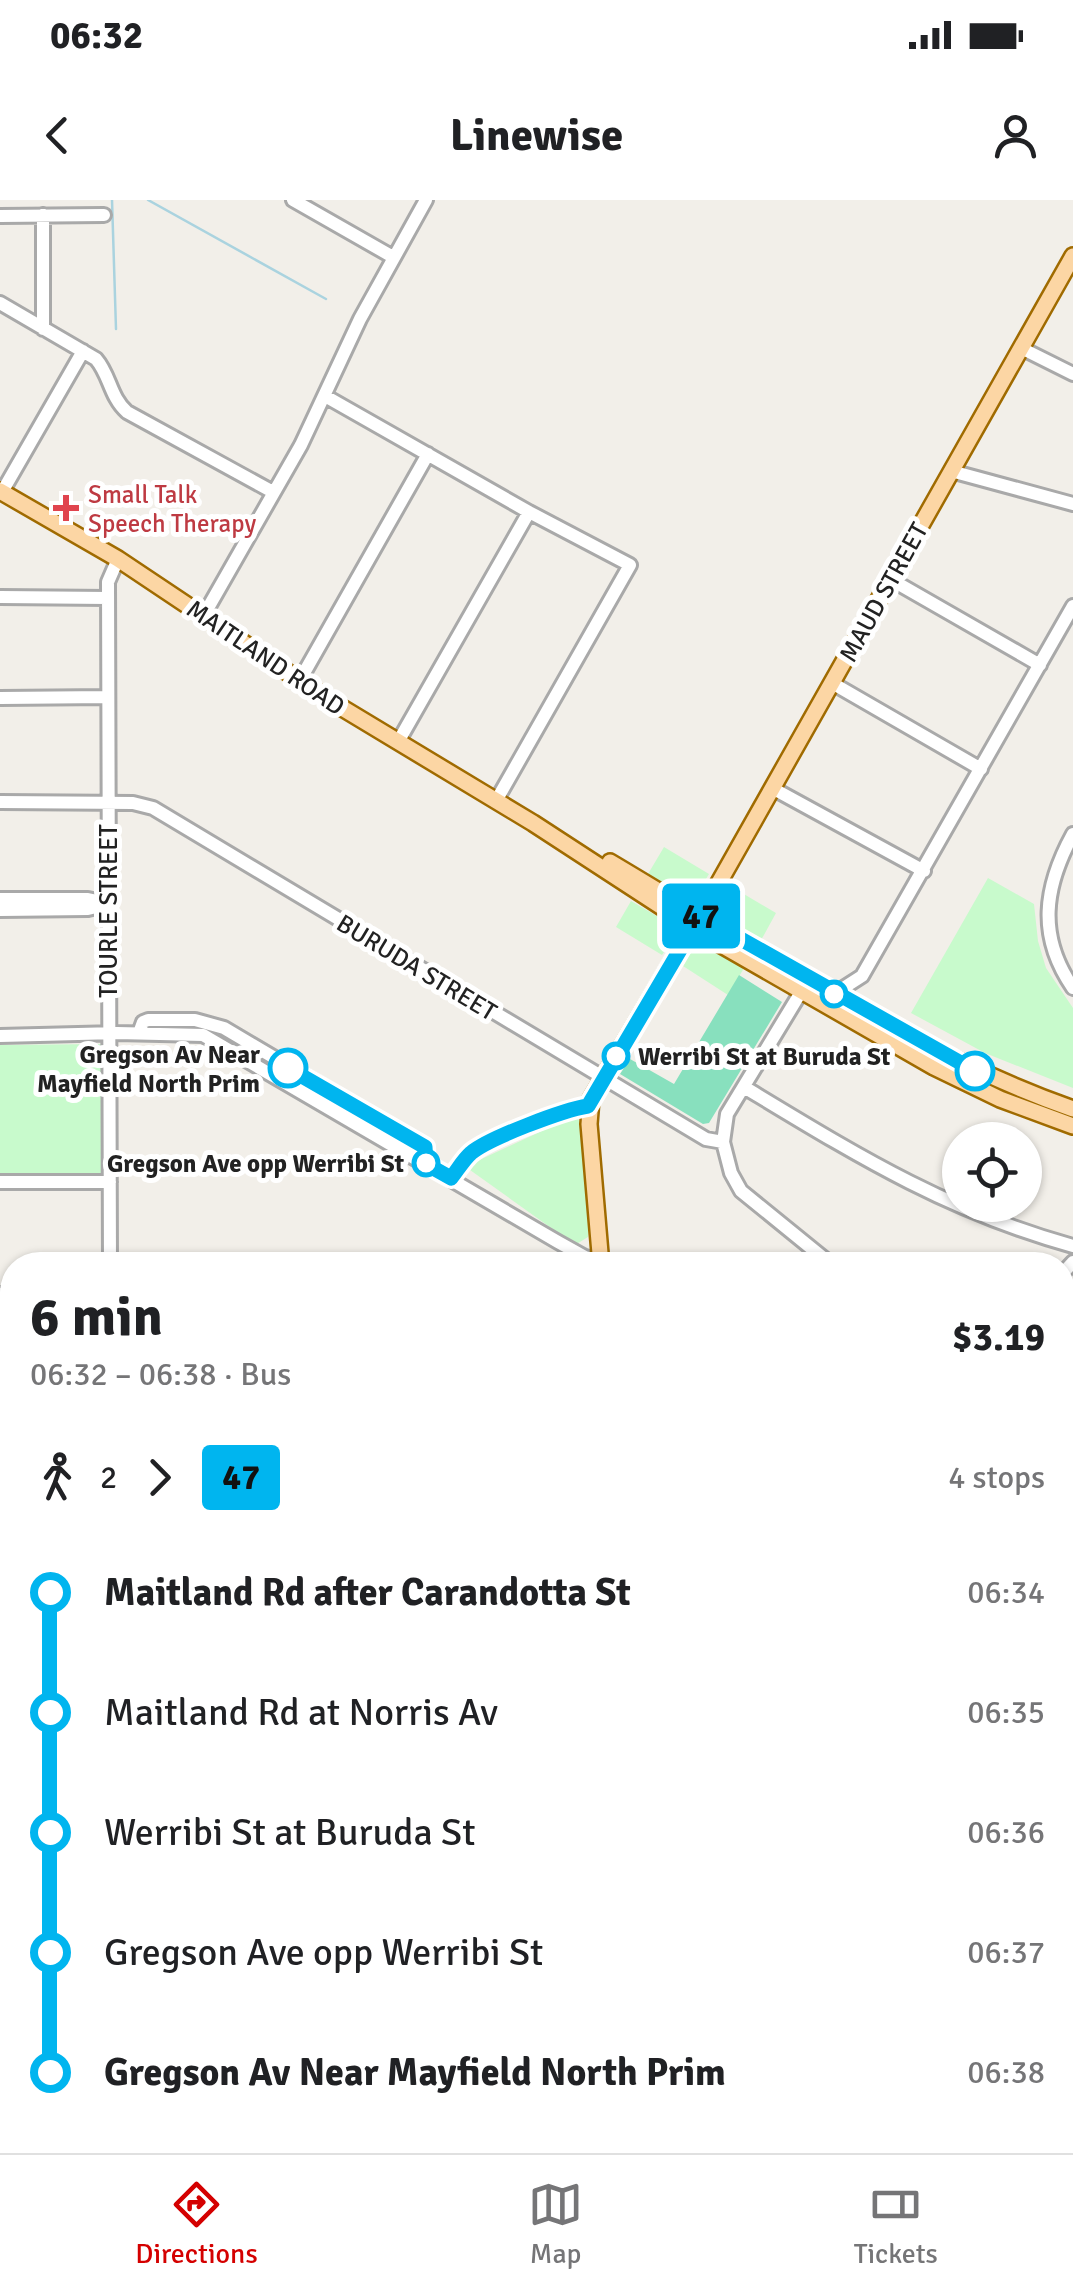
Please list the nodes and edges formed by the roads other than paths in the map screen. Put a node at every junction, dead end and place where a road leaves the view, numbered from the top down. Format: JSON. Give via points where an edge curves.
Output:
{"nodes":[{"id":1,"x":293,"y":200,"type":"edge"},
{"id":2,"x":426,"y":200,"type":"edge"},
{"id":3,"x":43,"y":215,"type":"junction"},
{"id":4,"x":104,"y":215,"type":"dead end"},
{"id":5,"x":0,"y":216,"type":"edge"},
{"id":6,"x":1073,"y":256,"type":"edge"},
{"id":7,"x":394,"y":257,"type":"junction"},
{"id":8,"x":0,"y":303,"type":"edge"},
{"id":9,"x":43,"y":328,"type":"junction"},
{"id":10,"x":1021,"y":348,"type":"junction"},
{"id":11,"x":83,"y":351,"type":"junction"},
{"id":12,"x":1073,"y":374,"type":"edge"},
{"id":13,"x":325,"y":396,"type":"junction"},
{"id":14,"x":428,"y":454,"type":"junction"},
{"id":15,"x":951,"y":471,"type":"junction"},
{"id":16,"x":1,"y":491,"type":"edge"},
{"id":17,"x":274,"y":492,"type":"junction"},
{"id":18,"x":1073,"y":504,"type":"edge"},
{"id":19,"x":529,"y":512,"type":"junction"},
{"id":20,"x":118,"y":559,"type":"junction"},
{"id":21,"x":890,"y":580,"type":"junction"},
{"id":22,"x":0,"y":597,"type":"edge"},
{"id":23,"x":108,"y":598,"type":"junction"},
{"id":24,"x":1073,"y":606,"type":"edge"},
{"id":25,"x":204,"y":615,"type":"junction"},
{"id":26,"x":1040,"y":665,"type":"junction"},
{"id":27,"x":300,"y":680,"type":"junction"},
{"id":28,"x":832,"y":683,"type":"junction"},
{"id":29,"x":108,"y":697,"type":"junction"},
{"id":30,"x":0,"y":698,"type":"edge"},
{"id":31,"x":398,"y":742,"type":"junction"},
{"id":32,"x":981,"y":769,"type":"junction"},
{"id":33,"x":772,"y":788,"type":"junction"},
{"id":34,"x":496,"y":801,"type":"junction"},
{"id":35,"x":0,"y":802,"type":"edge"},
{"id":36,"x":108,"y":803,"type":"junction"},
{"id":37,"x":1073,"y":834,"type":"edge"},
{"id":38,"x":924,"y":870,"type":"junction"},
{"id":39,"x":0,"y":899,"type":"edge"},
{"id":40,"x":109,"y":904,"type":"junction"},
{"id":41,"x":0,"y":910,"type":"edge"},
{"id":42,"x":696,"y":922,"type":"junction"},
{"id":43,"x":1073,"y":988,"type":"edge"},
{"id":44,"x":802,"y":992,"type":"junction"},
{"id":45,"x":834,"y":994,"type":"junction"},
{"id":46,"x":109,"y":1033,"type":"junction"},
{"id":47,"x":0,"y":1036,"type":"edge"},
{"id":48,"x":602,"y":1078,"type":"junction"},
{"id":49,"x":744,"y":1087,"type":"junction"},
{"id":50,"x":588,"y":1106,"type":"junction"},
{"id":51,"x":1073,"y":1109,"type":"edge"},
{"id":52,"x":1073,"y":1126,"type":"edge"},
{"id":53,"x":722,"y":1142,"type":"junction"},
{"id":54,"x":451,"y":1178,"type":"junction"},
{"id":55,"x":0,"y":1182,"type":"edge"},
{"id":56,"x":110,"y":1182,"type":"junction"},
{"id":57,"x":1073,"y":1246,"type":"edge"},
{"id":58,"x":110,"y":1252,"type":"edge"},
{"id":59,"x":577,"y":1252,"type":"edge"},
{"id":60,"x":604,"y":1252,"type":"edge"},
{"id":61,"x":816,"y":1252,"type":"edge"}],
"edges":[{"from":1,"to":7,"type":"street"},
{"from":2,"to":7,"type":"street"},
{"from":3,"to":4,"type":"street"},
{"from":3,"to":5,"type":"street"},
{"from":3,"to":9,"type":"street"},
{"from":6,"to":10,"type":"main road","name":"MAUD STREET"},
{"from":7,"to":13,"type":"street"},
{"from":8,"to":9,"type":"street"},
{"from":9,"to":11,"type":"street"},
{"from":10,"to":12,"type":"street"},
{"from":10,"to":15,"type":"main road","name":"MAUD STREET"},
{"from":11,"to":16,"type":"street"},
{"from":11,"to":17,"type":"street","via":[[101,364],[127,412]]},
{"from":13,"to":14,"type":"street"},
{"from":13,"to":17,"type":"street"},
{"from":14,"to":19,"type":"street"},
{"from":14,"to":27,"type":"street"},
{"from":15,"to":18,"type":"street"},
{"from":15,"to":21,"type":"main road","name":"MAUD STREET"},
{"from":16,"to":20,"type":"main road","name":"MAITLAND ROAD"},
{"from":17,"to":25,"type":"street"},
{"from":19,"to":31,"type":"street"},
{"from":19,"to":34,"type":"street","via":[[630,564]]},
{"from":20,"to":23,"type":"street","name":"TOURLE STREET","via":[[108,577]]},
{"from":20,"to":25,"type":"main road","name":"MAITLAND ROAD"},
{"from":21,"to":26,"type":"street"},
{"from":21,"to":28,"type":"main road","name":"MAUD STREET"},
{"from":22,"to":23,"type":"street"},
{"from":23,"to":29,"type":"street","name":"TOURLE STREET"},
{"from":24,"to":26,"type":"street"},
{"from":25,"to":27,"type":"main road","name":"MAITLAND ROAD"},
{"from":26,"to":32,"type":"street"},
{"from":27,"to":31,"type":"main road","name":"MAITLAND ROAD"},
{"from":28,"to":32,"type":"street"},
{"from":28,"to":33,"type":"main road","name":"MAUD STREET"},
{"from":29,"to":30,"type":"street"},
{"from":29,"to":36,"type":"street","name":"TOURLE STREET"},
{"from":31,"to":34,"type":"main road","name":"MAITLAND ROAD"},
{"from":32,"to":38,"type":"street"},
{"from":33,"to":38,"type":"street"},
{"from":33,"to":42,"type":"main road","name":"MAUD STREET"},
{"from":34,"to":42,"type":"main road","name":"MAITLAND ROAD","via":[[586,848]]},
{"from":35,"to":36,"type":"street","name":"BURUDA STREET"},
{"from":36,"to":40,"type":"street","name":"TOURLE STREET"},
{"from":36,"to":48,"type":"street","name":"BURUDA STREET","via":[[153,808]]},
{"from":37,"to":43,"type":"street","via":[[1053,875],[1048,914],[1056,956]]},
{"from":38,"to":45,"type":"street","via":[[862,976]]},
{"from":39,"to":40,"type":"street"},
{"from":40,"to":41,"type":"street"},
{"from":40,"to":46,"type":"street","name":"TOURLE STREET"},
{"from":42,"to":44,"type":"main road","name":"MAITLAND ROAD"},
{"from":42,"to":45,"type":"main road","name":"MAITLAND ROAD"},
{"from":42,"to":48,"type":"main road","name":"MAUD STREET"},
{"from":44,"to":49,"type":"street"},
{"from":44,"to":52,"type":"main road","name":"MAITLAND ROAD","via":[[970,1085]]},
{"from":45,"to":51,"type":"main road","name":"MAITLAND ROAD","via":[[975,1071]]},
{"from":46,"to":47,"type":"street"},
{"from":46,"to":54,"type":"street","via":[[138,1033],[148,1020],[224,1028],[425,1147],[426,1164]]},
{"from":46,"to":56,"type":"street","name":"TOURLE STREET"},
{"from":48,"to":50,"type":"main road","name":"MAUD STREET"},
{"from":48,"to":53,"type":"street","name":"BURUDA STREET"},
{"from":49,"to":53,"type":"street","via":[[727,1114]]},
{"from":49,"to":57,"type":"street","via":[[926,1193]]},
{"from":50,"to":54,"type":"street","via":[[488,1144]]},
{"from":50,"to":60,"type":"main road"},
{"from":53,"to":61,"type":"street","via":[[741,1191]]},
{"from":54,"to":59,"type":"street"},
{"from":55,"to":56,"type":"street"},
{"from":56,"to":58,"type":"street","name":"TOURLE STREET"}]}
